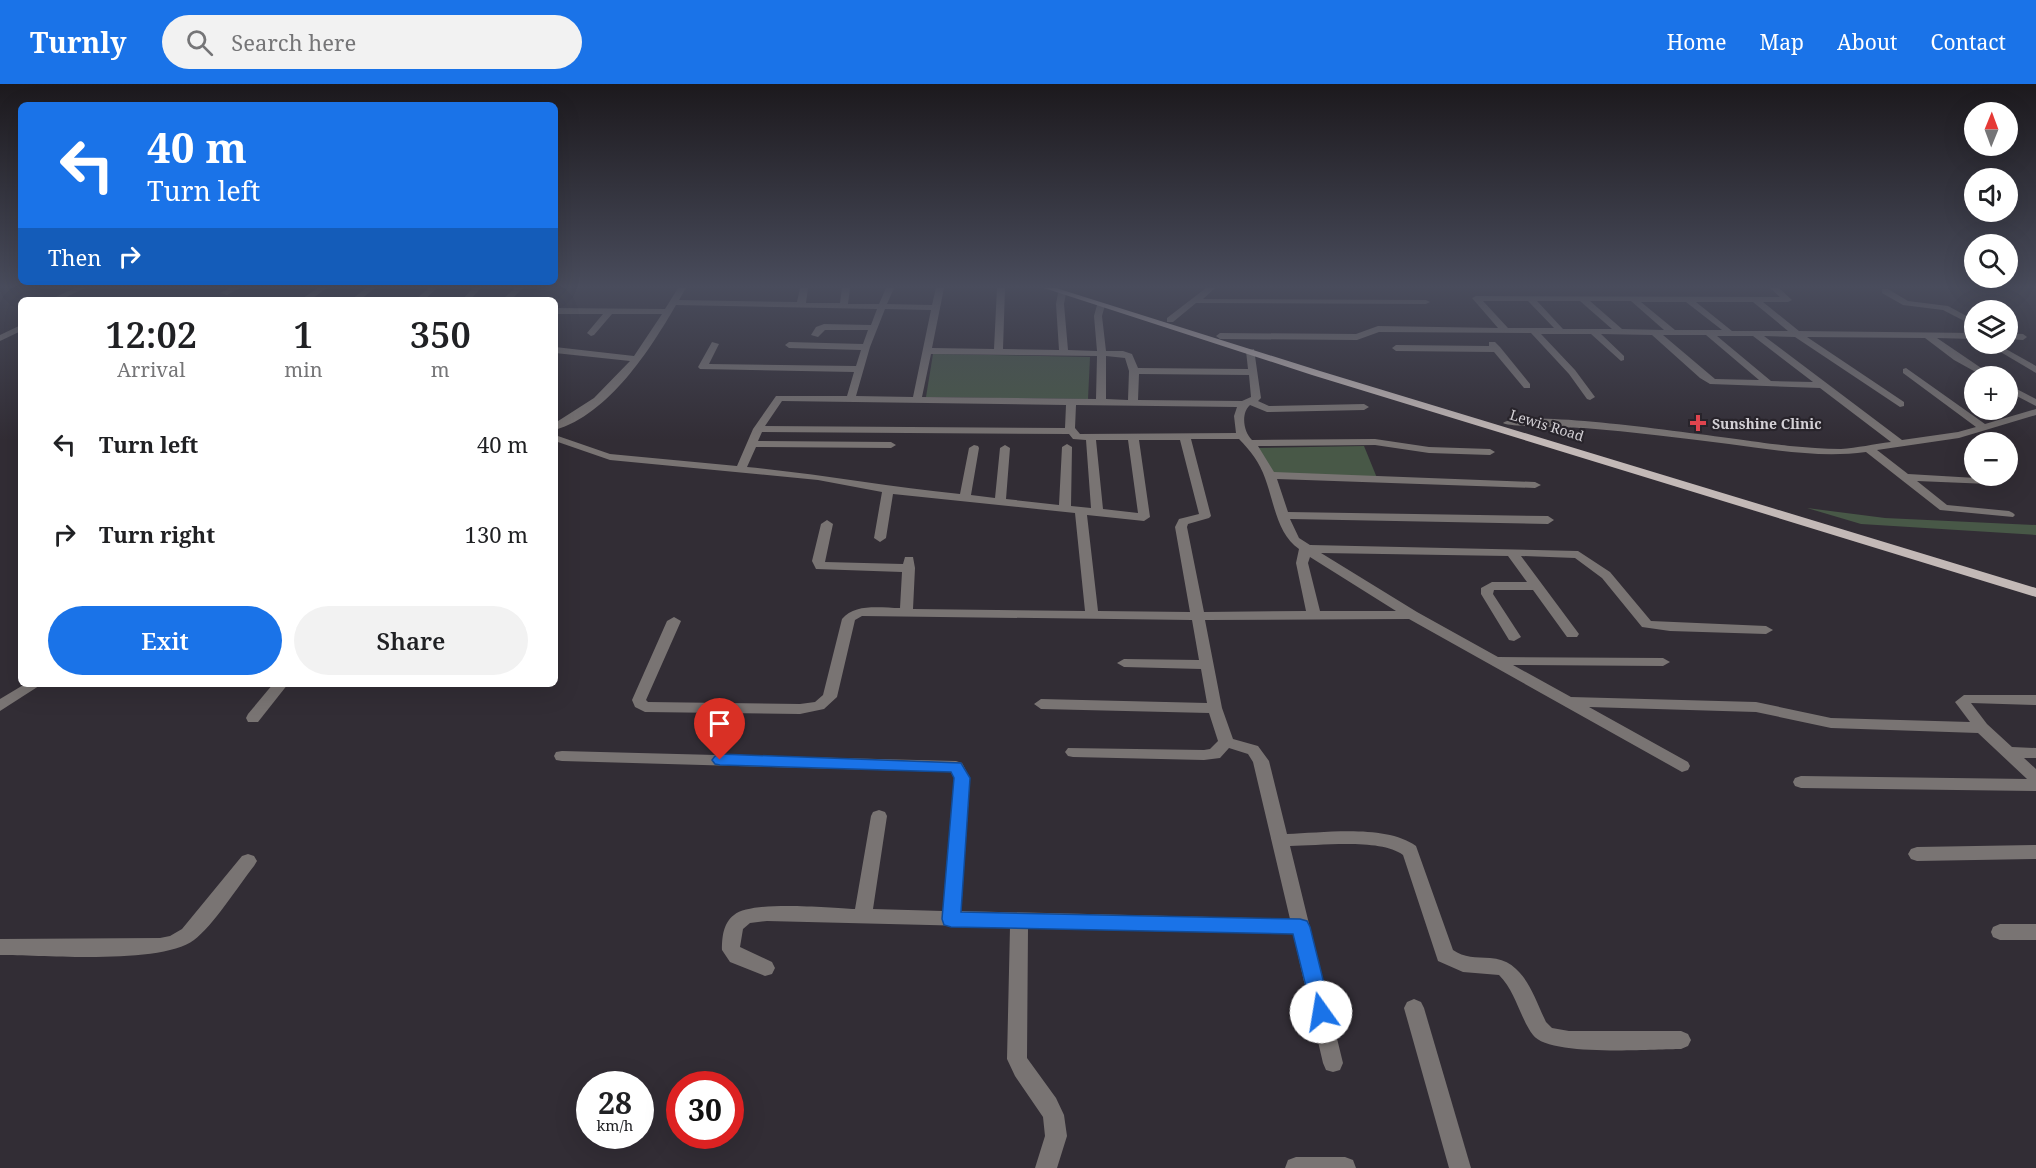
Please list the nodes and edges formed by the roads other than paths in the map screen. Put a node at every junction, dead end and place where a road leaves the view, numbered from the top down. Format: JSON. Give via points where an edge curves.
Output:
{"nodes":[{"id":1,"x":651,"y":339,"type":"edge"},
{"id":2,"x":870,"y":339,"type":"edge"},
{"id":3,"x":928,"y":339,"type":"edge"},
{"id":4,"x":999,"y":339,"type":"edge"},
{"id":5,"x":1063,"y":339,"type":"edge"},
{"id":6,"x":1100,"y":339,"type":"edge"},
{"id":7,"x":1211,"y":339,"type":"edge"},
{"id":8,"x":1228,"y":339,"type":"edge"},
{"id":9,"x":1489,"y":339,"type":"edge"},
{"id":10,"x":1541,"y":339,"type":"edge"},
{"id":11,"x":1601,"y":339,"type":"edge"},
{"id":12,"x":1661,"y":339,"type":"edge"},
{"id":13,"x":1715,"y":339,"type":"edge"},
{"id":14,"x":1762,"y":339,"type":"edge"},
{"id":15,"x":1804,"y":339,"type":"edge"},
{"id":16,"x":1932,"y":339,"type":"edge"},
{"id":17,"x":715,"y":344,"type":"dead end"},
{"id":18,"x":789,"y":345,"type":"dead end"},
{"id":19,"x":866,"y":347,"type":"junction"},
{"id":20,"x":1396,"y":348,"type":"dead end"},
{"id":21,"x":1497,"y":349,"type":"junction"},
{"id":22,"x":558,"y":350,"type":"edge"},
{"id":23,"x":926,"y":351,"type":"junction"},
{"id":24,"x":1251,"y":351,"type":"junction"},
{"id":25,"x":998,"y":352,"type":"junction"},
{"id":26,"x":1064,"y":353,"type":"junction"},
{"id":27,"x":1102,"y":353,"type":"junction"},
{"id":28,"x":2008,"y":354,"type":"edge"},
{"id":29,"x":1621,"y":358,"type":"dead end"},
{"id":30,"x":638,"y":359,"type":"junction"},
{"id":31,"x":1971,"y":366,"type":"edge"},
{"id":32,"x":860,"y":369,"type":"junction"},
{"id":33,"x":1320,"y":370,"type":"junction"},
{"id":34,"x":2036,"y":370,"type":"edge"},
{"id":35,"x":1134,"y":371,"type":"junction"},
{"id":36,"x":1906,"y":371,"type":"dead end"},
{"id":37,"x":1252,"y":372,"type":"junction"},
{"id":38,"x":1769,"y":384,"type":"junction"},
{"id":39,"x":1822,"y":385,"type":"junction"},
{"id":40,"x":1527,"y":386,"type":"dead end"},
{"id":41,"x":2018,"y":393,"type":"edge"},
{"id":42,"x":1590,"y":397,"type":"dead end"},
{"id":43,"x":851,"y":398,"type":"junction"},
{"id":44,"x":917,"y":399,"type":"junction"},
{"id":45,"x":1071,"y":402,"type":"junction"},
{"id":46,"x":1101,"y":402,"type":"junction"},
{"id":47,"x":1133,"y":402,"type":"junction"},
{"id":48,"x":1248,"y":403,"type":"junction"},
{"id":49,"x":2036,"y":403,"type":"edge"},
{"id":50,"x":1900,"y":404,"type":"dead end"},
{"id":51,"x":1364,"y":407,"type":"dead end"},
{"id":52,"x":2036,"y":412,"type":"edge"},
{"id":53,"x":1508,"y":423,"type":"junction"},
{"id":54,"x":558,"y":425,"type":"edge"},
{"id":55,"x":1984,"y":428,"type":"junction"},
{"id":56,"x":758,"y":429,"type":"junction"},
{"id":57,"x":1071,"y":432,"type":"junction"},
{"id":58,"x":1133,"y":437,"type":"junction"},
{"id":59,"x":1185,"y":437,"type":"junction"},
{"id":60,"x":1091,"y":438,"type":"junction"},
{"id":61,"x":558,"y":439,"type":"edge"},
{"id":62,"x":1245,"y":440,"type":"junction"},
{"id":63,"x":1899,"y":443,"type":"junction"},
{"id":64,"x":752,"y":444,"type":"junction"},
{"id":65,"x":891,"y":445,"type":"dead end"},
{"id":66,"x":1067,"y":447,"type":"dead end"},
{"id":67,"x":974,"y":448,"type":"dead end"},
{"id":68,"x":1005,"y":448,"type":"dead end"},
{"id":69,"x":1577,"y":448,"type":"junction"},
{"id":70,"x":1868,"y":448,"type":"junction"},
{"id":71,"x":1490,"y":452,"type":"dead end"},
{"id":72,"x":740,"y":471,"type":"junction"},
{"id":73,"x":1270,"y":475,"type":"junction"},
{"id":74,"x":1903,"y":477,"type":"junction"},
{"id":75,"x":1964,"y":479,"type":"edge"},
{"id":76,"x":1535,"y":485,"type":"dead end"},
{"id":77,"x":888,"y":490,"type":"junction"},
{"id":78,"x":965,"y":497,"type":"junction"},
{"id":79,"x":1000,"y":501,"type":"junction"},
{"id":80,"x":1065,"y":509,"type":"junction"},
{"id":81,"x":1081,"y":511,"type":"junction"},
{"id":82,"x":1097,"y":512,"type":"junction"},
{"id":83,"x":1284,"y":515,"type":"junction"},
{"id":84,"x":2009,"y":515,"type":"dead end"},
{"id":85,"x":1548,"y":520,"type":"dead end"},
{"id":86,"x":827,"y":524,"type":"dead end"},
{"id":87,"x":1858,"y":533,"type":"junction"},
{"id":88,"x":880,"y":538,"type":"dead end"},
{"id":89,"x":1305,"y":549,"type":"junction"},
{"id":90,"x":1512,"y":553,"type":"junction"},
{"id":91,"x":2036,"y":584,"type":"edge"},
{"id":92,"x":1538,"y":586,"type":"junction"},
{"id":93,"x":2036,"y":593,"type":"edge"},
{"id":94,"x":906,"y":611,"type":"junction"},
{"id":95,"x":1092,"y":614,"type":"junction"},
{"id":96,"x":1412,"y":615,"type":"junction"},
{"id":97,"x":1198,"y":616,"type":"junction"},
{"id":98,"x":1314,"y":616,"type":"junction"},
{"id":99,"x":674,"y":621,"type":"dead end"},
{"id":100,"x":1766,"y":630,"type":"dead end"},
{"id":101,"x":1572,"y":634,"type":"dead end"},
{"id":102,"x":1514,"y":637,"type":"dead end"},
{"id":103,"x":1497,"y":661,"type":"junction"},
{"id":104,"x":1663,"y":662,"type":"dead end"},
{"id":105,"x":1124,"y":663,"type":"dead end"},
{"id":106,"x":1207,"y":665,"type":"junction"},
{"id":107,"x":30,"y":687,"type":"edge"},
{"id":108,"x":279,"y":687,"type":"edge"},
{"id":109,"x":2036,"y":700,"type":"edge"},
{"id":110,"x":1570,"y":702,"type":"junction"},
{"id":111,"x":1041,"y":704,"type":"dead end"},
{"id":112,"x":0,"y":705,"type":"edge"},
{"id":113,"x":1215,"y":708,"type":"junction"},
{"id":114,"x":253,"y":718,"type":"dead end"},
{"id":115,"x":1982,"y":728,"type":"junction"},
{"id":116,"x":1226,"y":742,"type":"junction"},
{"id":117,"x":1073,"y":752,"type":"dead end"},
{"id":118,"x":2008,"y":752,"type":"junction"},
{"id":119,"x":2036,"y":753,"type":"edge"},
{"id":120,"x":562,"y":756,"type":"dead end"},
{"id":121,"x":1682,"y":766,"type":"dead end"},
{"id":122,"x":2036,"y":778,"type":"edge"},
{"id":123,"x":1801,"y":782,"type":"dead end"},
{"id":124,"x":2036,"y":784,"type":"edge"},
{"id":125,"x":879,"y":816,"type":"dead end"},
{"id":126,"x":1280,"y":840,"type":"junction"},
{"id":127,"x":2036,"y":852,"type":"edge"},
{"id":128,"x":1917,"y":854,"type":"dead end"},
{"id":129,"x":248,"y":861,"type":"dead end"},
{"id":130,"x":862,"y":917,"type":"junction"},
{"id":131,"x":951,"y":919,"type":"junction"},
{"id":132,"x":1019,"y":921,"type":"junction"},
{"id":133,"x":1300,"y":927,"type":"junction"},
{"id":134,"x":2000,"y":932,"type":"dead end"},
{"id":135,"x":2036,"y":932,"type":"edge"},
{"id":136,"x":0,"y":947,"type":"edge"},
{"id":137,"x":765,"y":968,"type":"dead end"},
{"id":138,"x":1414,"y":1008,"type":"dead end"},
{"id":139,"x":1681,"y":1041,"type":"dead end"},
{"id":140,"x":1333,"y":1063,"type":"dead end"},
{"id":141,"x":1046,"y":1168,"type":"edge"},
{"id":142,"x":1296,"y":1168,"type":"edge"},
{"id":143,"x":1345,"y":1168,"type":"edge"},
{"id":144,"x":1460,"y":1168,"type":"edge"}],
"edges":[{"from":1,"to":30,"type":"street"},
{"from":2,"to":19,"type":"street"},
{"from":3,"to":23,"type":"street"},
{"from":4,"to":25,"type":"street"},
{"from":5,"to":26,"type":"street"},
{"from":6,"to":27,"type":"street"},
{"from":7,"to":24,"type":"main road","name":"Lewis Road"},
{"from":8,"to":33,"type":"main road","name":"Lewis Road"},
{"from":9,"to":21,"type":"street"},
{"from":10,"to":42,"type":"street"},
{"from":11,"to":29,"type":"street"},
{"from":12,"to":38,"type":"street","via":[[1708,380]]},
{"from":13,"to":38,"type":"street"},
{"from":14,"to":39,"type":"street"},
{"from":15,"to":50,"type":"street"},
{"from":16,"to":31,"type":"street"},
{"from":17,"to":32,"type":"street","via":[[703,368]]},
{"from":18,"to":19,"type":"street"},
{"from":19,"to":32,"type":"street"},
{"from":20,"to":21,"type":"street"},
{"from":21,"to":40,"type":"street"},
{"from":22,"to":30,"type":"street"},
{"from":23,"to":25,"type":"street"},
{"from":23,"to":44,"type":"street"},
{"from":24,"to":33,"type":"main road","name":"Lewis Road"},
{"from":24,"to":37,"type":"street"},
{"from":25,"to":26,"type":"street"},
{"from":26,"to":27,"type":"street"},
{"from":27,"to":35,"type":"street","via":[[1129,356]]},
{"from":27,"to":46,"type":"street"},
{"from":28,"to":34,"type":"street"},
{"from":30,"to":54,"type":"street","via":[[625,376],[588,408]]},
{"from":32,"to":43,"type":"street"},
{"from":33,"to":53,"type":"main road","name":"Lewis Road"},
{"from":33,"to":69,"type":"main road","name":"Lewis Road"},
{"from":35,"to":37,"type":"street"},
{"from":35,"to":47,"type":"street"},
{"from":36,"to":55,"type":"street"},
{"from":37,"to":48,"type":"street","via":[[1256,398]]},
{"from":38,"to":39,"type":"street"},
{"from":39,"to":63,"type":"street"},
{"from":41,"to":49,"type":"street"},
{"from":43,"to":44,"type":"street"},
{"from":43,"to":56,"type":"street","via":[[779,398]]},
{"from":44,"to":45,"type":"street"},
{"from":45,"to":46,"type":"street"},
{"from":45,"to":57,"type":"street"},
{"from":46,"to":47,"type":"street"},
{"from":47,"to":48,"type":"street"},
{"from":48,"to":51,"type":"street","via":[[1267,410]]},
{"from":48,"to":62,"type":"street","via":[[1239,416]]},
{"from":52,"to":55,"type":"street"},
{"from":53,"to":69,"type":"main road","name":"Lewis Road"},
{"from":53,"to":70,"type":"street","via":[[1639,429],[1821,452]]},
{"from":55,"to":63,"type":"street"},
{"from":56,"to":57,"type":"street"},
{"from":56,"to":64,"type":"street"},
{"from":57,"to":60,"type":"street","via":[[1077,437]]},
{"from":58,"to":59,"type":"street"},
{"from":58,"to":60,"type":"street"},
{"from":58,"to":82,"type":"street","via":[[1144,517]]},
{"from":59,"to":62,"type":"street"},
{"from":59,"to":97,"type":"street","via":[[1205,512],[1203,518],[1181,525]]},
{"from":60,"to":82,"type":"street"},
{"from":61,"to":72,"type":"street","via":[[610,457]]},
{"from":62,"to":71,"type":"street","via":[[1376,442],[1429,450]]},
{"from":62,"to":73,"type":"street"},
{"from":63,"to":70,"type":"street"},
{"from":64,"to":65,"type":"street"},
{"from":64,"to":72,"type":"street"},
{"from":66,"to":80,"type":"street"},
{"from":67,"to":78,"type":"street"},
{"from":68,"to":79,"type":"street"},
{"from":69,"to":87,"type":"main road","name":"Lewis Road"},
{"from":70,"to":74,"type":"street"},
{"from":72,"to":77,"type":"street","via":[[818,477]]},
{"from":73,"to":76,"type":"street"},
{"from":73,"to":83,"type":"street"},
{"from":74,"to":75,"type":"street"},
{"from":74,"to":84,"type":"street","via":[[1944,508]]},
{"from":77,"to":78,"type":"street"},
{"from":77,"to":88,"type":"street"},
{"from":78,"to":79,"type":"street"},
{"from":79,"to":80,"type":"street"},
{"from":80,"to":81,"type":"street"},
{"from":81,"to":82,"type":"street"},
{"from":81,"to":95,"type":"street"},
{"from":83,"to":85,"type":"street"},
{"from":83,"to":89,"type":"street","via":[[1289,532]]},
{"from":86,"to":94,"type":"street","via":[[820,566],[909,564]]},
{"from":87,"to":91,"type":"main road","name":"Lewis Road"},
{"from":87,"to":93,"type":"main road","name":"Lewis Road"},
{"from":89,"to":90,"type":"street"},
{"from":89,"to":96,"type":"street"},
{"from":89,"to":98,"type":"street","via":[[1302,563]]},
{"from":90,"to":92,"type":"street"},
{"from":90,"to":100,"type":"street","via":[[1578,555],[1610,579],[1642,619],[1655,627]]},
{"from":92,"to":101,"type":"street"},
{"from":92,"to":102,"type":"street","via":[[1487,588]]},
{"from":94,"to":95,"type":"street"},
{"from":94,"to":99,"type":"street","via":[[861,612],[850,616],[830,697],[819,706],[800,709],[640,704]]},
{"from":95,"to":97,"type":"street"},
{"from":96,"to":98,"type":"street"},
{"from":96,"to":103,"type":"street"},
{"from":97,"to":98,"type":"street"},
{"from":97,"to":106,"type":"street"},
{"from":103,"to":104,"type":"street"},
{"from":103,"to":110,"type":"street"},
{"from":105,"to":106,"type":"street"},
{"from":106,"to":113,"type":"street"},
{"from":107,"to":112,"type":"street"},
{"from":108,"to":114,"type":"street"},
{"from":109,"to":115,"type":"street","via":[[1969,698],[1962,702]]},
{"from":110,"to":115,"type":"street","via":[[1756,707],[1832,723]]},
{"from":110,"to":121,"type":"street"},
{"from":111,"to":113,"type":"street"},
{"from":113,"to":116,"type":"street"},
{"from":115,"to":118,"type":"street"},
{"from":116,"to":117,"type":"street","via":[[1214,754],[1204,755]]},
{"from":116,"to":126,"type":"street","via":[[1244,746],[1258,755]]},
{"from":118,"to":119,"type":"street"},
{"from":118,"to":122,"type":"street"},
{"from":120,"to":131,"type":"street","via":[[956,767],[962,778]]},
{"from":123,"to":124,"type":"street"},
{"from":125,"to":130,"type":"street"},
{"from":126,"to":133,"type":"street"},
{"from":126,"to":139,"type":"street","via":[[1371,839],[1399,843],[1410,851],[1445,955],[1463,964],[1505,969],[1515,979],[1546,1036],[1569,1040]]},
{"from":127,"to":128,"type":"street"},
{"from":129,"to":136,"type":"street","via":[[189,934],[174,943],[110,948]]},
{"from":130,"to":131,"type":"street"},
{"from":130,"to":137,"type":"street","via":[[766,914],[740,918],[735,924],[731,950]]},
{"from":131,"to":132,"type":"street"},
{"from":132,"to":133,"type":"street"},
{"from":132,"to":141,"type":"street","via":[[1017,1059],[1023,1074],[1052,1108],[1056,1122],[1056,1137]]},
{"from":133,"to":140,"type":"street"},
{"from":134,"to":135,"type":"street"},
{"from":138,"to":144,"type":"street"},
{"from":142,"to":143,"type":"street"}]}
